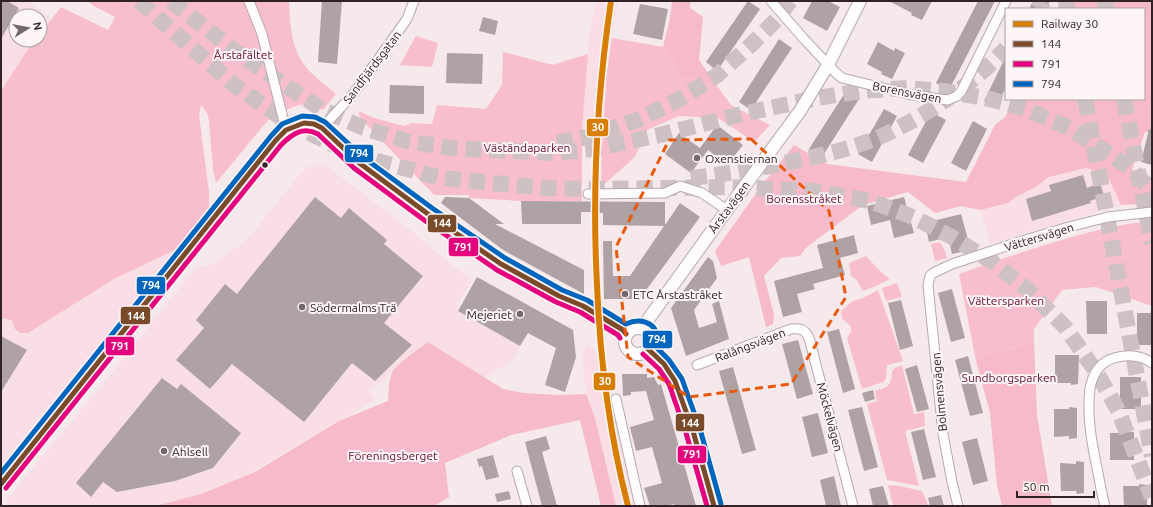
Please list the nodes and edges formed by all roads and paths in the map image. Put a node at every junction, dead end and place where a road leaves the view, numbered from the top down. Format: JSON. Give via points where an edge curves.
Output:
{"nodes":[{"id":1,"x":249,"y":1,"type":"edge"},
{"id":2,"x":414,"y":1,"type":"edge"},
{"id":3,"x":771,"y":1,"type":"edge"},
{"id":4,"x":860,"y":1,"type":"edge"},
{"id":5,"x":1006,"y":1,"type":"edge"},
{"id":6,"x":828,"y":65,"type":"junction"},
{"id":7,"x":322,"y":128,"type":"junction"},
{"id":8,"x":286,"y":130,"type":"junction"},
{"id":9,"x":588,"y":194,"type":"dead end"},
{"id":10,"x":727,"y":210,"type":"junction"},
{"id":11,"x":1152,"y":212,"type":"edge"},
{"id":12,"x":930,"y":276,"type":"joint"},
{"id":13,"x":641,"y":328,"type":"junction"},
{"id":14,"x":803,"y":330,"type":"joint"},
{"id":15,"x":626,"y":334,"type":"junction"},
{"id":16,"x":648,"y":350,"type":"junction"},
{"id":17,"x":1152,"y":363,"type":"edge"},
{"id":18,"x":697,"y":364,"type":"dead end"},
{"id":19,"x":616,"y":399,"type":"dead end"},
{"id":20,"x":517,"y":471,"type":"dead end"},
{"id":21,"x":1,"y":484,"type":"edge"},
{"id":22,"x":527,"y":506,"type":"edge"},
{"id":23,"x":640,"y":506,"type":"edge"},
{"id":24,"x":714,"y":506,"type":"edge"},
{"id":25,"x":853,"y":506,"type":"edge"},
{"id":26,"x":958,"y":506,"type":"edge"},
{"id":27,"x":1105,"y":506,"type":"edge"}],
"edges":[{"from":1,"to":8,"type":"street","via":[[262,34]]},
{"from":2,"to":7,"type":"street","name":"Sandfjärdsgatan","via":[[407,19],[354,93]]},
{"from":3,"to":6,"type":"street","name":"Borensvägen"},
{"from":4,"to":6,"type":"main road","name":"Årstavägen"},
{"from":5,"to":6,"type":"street","name":"Borensvägen","via":[[962,90],[948,100],[908,94],[842,78]]},
{"from":6,"to":10,"type":"main road","name":"Årstavägen","via":[[800,111]]},
{"from":7,"to":8,"type":"main road","via":[[304,122]]},
{"from":7,"to":15,"type":"main road","via":[[358,162],[501,264],[586,309]]},
{"from":8,"to":21,"type":"main road"},
{"from":9,"to":10,"type":"street","via":[[665,193],[680,186],[702,193]]},
{"from":10,"to":13,"type":"main road","name":"Årstavägen"},
{"from":11,"to":12,"type":"street","name":"Vättersvägen","via":[[1108,217],[1065,228],[952,264],[933,272]]},
{"from":12,"to":26,"type":"street","name":"Bolmensvägen","via":[[928,285],[943,434]]},
{"from":13,"to":15,"type":"main road","via":[[630,329]]},
{"from":13,"to":16,"type":"main road","via":[[651,337]]},
{"from":14,"to":18,"type":"street","name":"Ralångsvägen","via":[[791,329]]},
{"from":14,"to":25,"type":"street","name":"Möckelvägen","via":[[809,338]]},
{"from":15,"to":16,"type":"main road","via":[[624,344],[629,351],[642,354]]},
{"from":16,"to":24,"type":"main road","via":[[664,364],[675,381],[693,431]]},
{"from":17,"to":27,"type":"street","via":[[1136,356],[1121,355],[1109,359],[1100,366],[1090,385],[1091,432]]},
{"from":19,"to":23,"type":"street"},
{"from":20,"to":22,"type":"street"}]}
